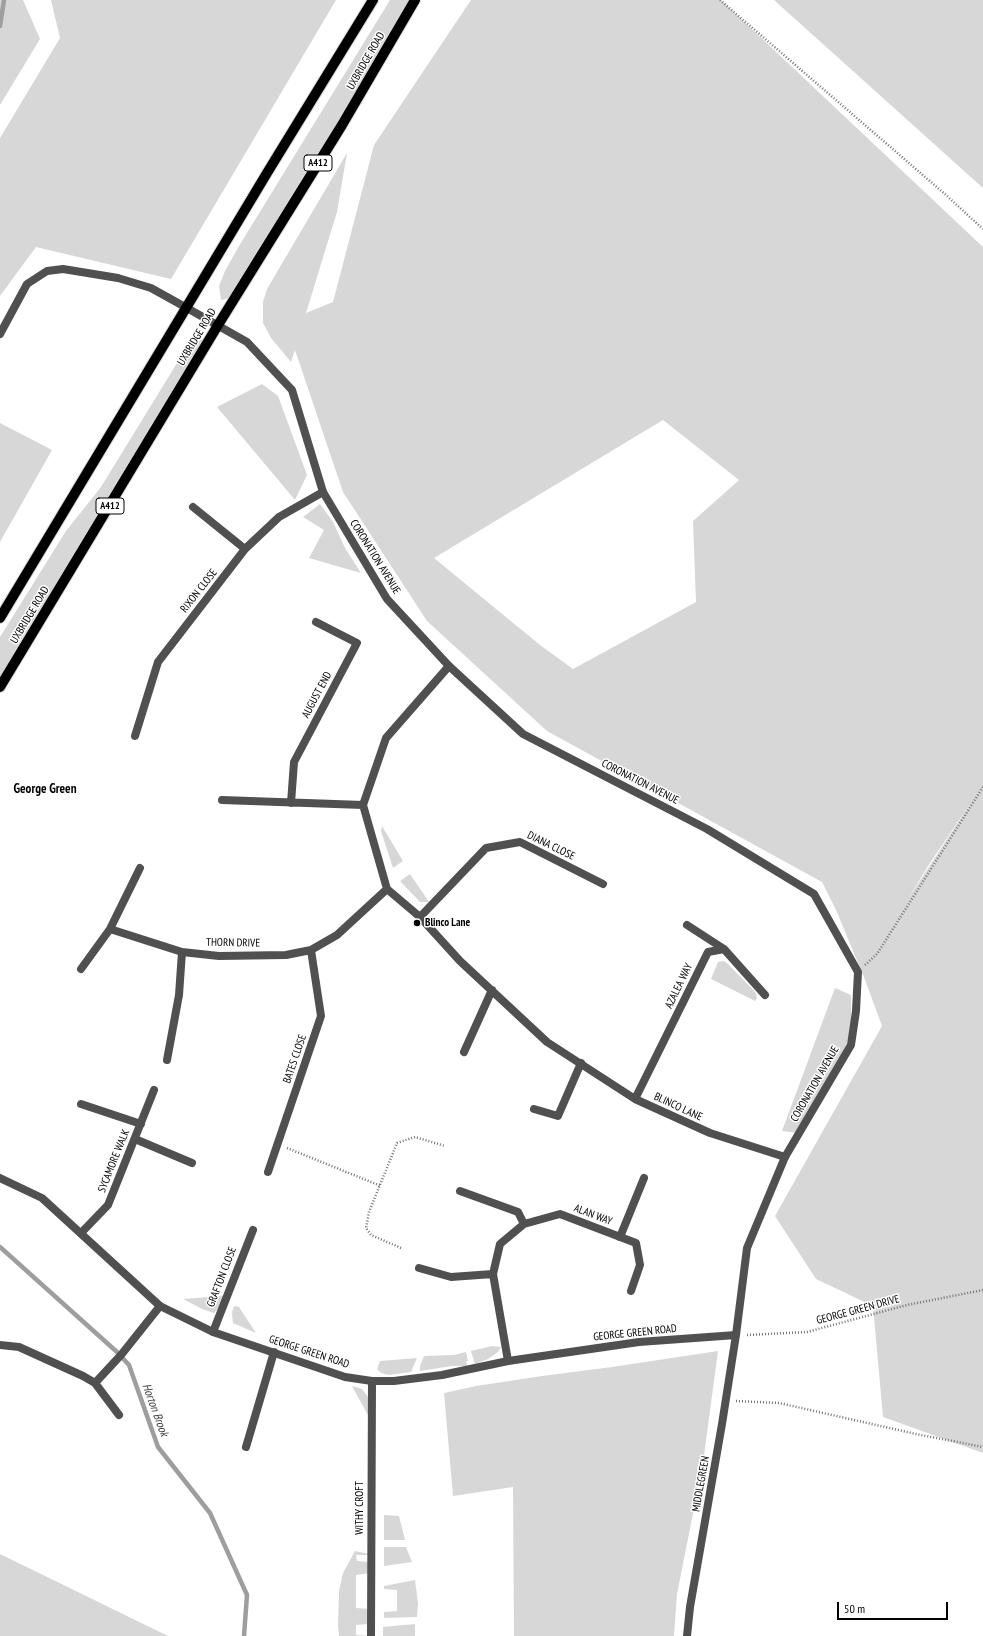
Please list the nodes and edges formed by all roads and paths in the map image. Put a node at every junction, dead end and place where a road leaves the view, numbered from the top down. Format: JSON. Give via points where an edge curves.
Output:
{"nodes":[{"id":1,"x":373,"y":0,"type":"edge"},
{"id":2,"x":415,"y":0,"type":"edge"},
{"id":3,"x":720,"y":0,"type":"edge"},
{"id":4,"x":983,"y":229,"type":"edge"},
{"id":5,"x":187,"y":308,"type":"junction"},
{"id":6,"x":218,"y":325,"type":"junction"},
{"id":7,"x":0,"y":334,"type":"edge"},
{"id":8,"x":323,"y":492,"type":"junction"},
{"id":9,"x":193,"y":507,"type":"dead end"},
{"id":10,"x":245,"y":549,"type":"junction"},
{"id":11,"x":0,"y":618,"type":"edge"},
{"id":12,"x":316,"y":622,"type":"dead end"},
{"id":13,"x":449,"y":666,"type":"junction"},
{"id":14,"x":0,"y":687,"type":"edge"},
{"id":15,"x":135,"y":736,"type":"dead end"},
{"id":16,"x":983,"y":787,"type":"edge"},
{"id":17,"x":222,"y":800,"type":"dead end"},
{"id":18,"x":291,"y":803,"type":"junction"},
{"id":19,"x":363,"y":805,"type":"junction"},
{"id":20,"x":140,"y":868,"type":"dead end"},
{"id":21,"x":602,"y":884,"type":"dead end"},
{"id":22,"x":387,"y":890,"type":"junction"},
{"id":23,"x":420,"y":917,"type":"junction"},
{"id":24,"x":687,"y":925,"type":"dead end"},
{"id":25,"x":110,"y":929,"type":"junction"},
{"id":26,"x":724,"y":949,"type":"junction"},
{"id":27,"x":311,"y":950,"type":"junction"},
{"id":28,"x":182,"y":952,"type":"junction"},
{"id":29,"x":81,"y":969,"type":"dead end"},
{"id":30,"x":858,"y":972,"type":"junction"},
{"id":31,"x":492,"y":990,"type":"junction"},
{"id":32,"x":765,"y":995,"type":"dead end"},
{"id":33,"x":464,"y":1052,"type":"dead end"},
{"id":34,"x":167,"y":1060,"type":"dead end"},
{"id":35,"x":581,"y":1063,"type":"junction"},
{"id":36,"x":154,"y":1090,"type":"dead end"},
{"id":37,"x":635,"y":1099,"type":"junction"},
{"id":38,"x":81,"y":1104,"type":"dead end"},
{"id":39,"x":534,"y":1109,"type":"dead end"},
{"id":40,"x":140,"y":1124,"type":"junction"},
{"id":41,"x":135,"y":1139,"type":"junction"},
{"id":42,"x":278,"y":1144,"type":"junction"},
{"id":43,"x":445,"y":1146,"type":"dead end"},
{"id":44,"x":786,"y":1157,"type":"junction"},
{"id":45,"x":192,"y":1163,"type":"dead end"},
{"id":46,"x":268,"y":1172,"type":"dead end"},
{"id":47,"x":0,"y":1178,"type":"edge"},
{"id":48,"x":644,"y":1178,"type":"dead end"},
{"id":49,"x":381,"y":1186,"type":"junction"},
{"id":50,"x":460,"y":1191,"type":"dead end"},
{"id":51,"x":524,"y":1224,"type":"junction"},
{"id":52,"x":253,"y":1230,"type":"dead end"},
{"id":53,"x":81,"y":1233,"type":"junction"},
{"id":54,"x":620,"y":1237,"type":"junction"},
{"id":55,"x":400,"y":1248,"type":"dead end"},
{"id":56,"x":419,"y":1268,"type":"dead end"},
{"id":57,"x":493,"y":1274,"type":"junction"},
{"id":58,"x":983,"y":1290,"type":"edge"},
{"id":59,"x":631,"y":1291,"type":"dead end"},
{"id":60,"x":160,"y":1306,"type":"junction"},
{"id":61,"x":213,"y":1332,"type":"junction"},
{"id":62,"x":736,"y":1335,"type":"junction"},
{"id":63,"x":0,"y":1344,"type":"edge"},
{"id":64,"x":274,"y":1352,"type":"junction"},
{"id":65,"x":508,"y":1361,"type":"junction"},
{"id":66,"x":372,"y":1381,"type":"junction"},
{"id":67,"x":95,"y":1383,"type":"junction"},
{"id":68,"x":726,"y":1400,"type":"junction"},
{"id":69,"x":119,"y":1415,"type":"dead end"},
{"id":70,"x":246,"y":1447,"type":"dead end"},
{"id":71,"x":983,"y":1447,"type":"edge"},
{"id":72,"x":371,"y":1636,"type":"edge"},
{"id":73,"x":687,"y":1636,"type":"edge"}],
"edges":[{"from":1,"to":5,"type":"main road"},
{"from":2,"to":6,"type":"main road","name":"UXBRIDGE ROAD","number":"A412","via":[[342,125]]},
{"from":3,"to":4,"type":"path","via":[[946,194]]},
{"from":5,"to":6,"type":"street","name":"CORONATION AVENUE"},
{"from":5,"to":7,"type":"street","name":"CORONATION AVENUE","via":[[151,288],[118,278],[63,269],[47,271],[27,284]]},
{"from":5,"to":11,"type":"main road"},
{"from":6,"to":8,"type":"street","name":"CORONATION AVENUE","via":[[247,342],[292,390]]},
{"from":6,"to":14,"type":"main road","name":"UXBRIDGE ROAD","number":"A412"},
{"from":8,"to":10,"type":"street","name":"RIXON CLOSE","via":[[279,517]]},
{"from":8,"to":13,"type":"street","name":"CORONATION AVENUE","via":[[387,599]]},
{"from":9,"to":10,"type":"street"},
{"from":10,"to":15,"type":"street","name":"RIXON CLOSE","via":[[158,662]]},
{"from":12,"to":18,"type":"street","name":"AUGUST END","via":[[357,643],[294,762]]},
{"from":13,"to":19,"type":"street","via":[[386,738]]},
{"from":13,"to":30,"type":"street","name":"CORONATION AVENUE","via":[[523,734],[707,829],[814,894]]},
{"from":16,"to":30,"type":"path","via":[[877,954]]},
{"from":17,"to":18,"type":"street"},
{"from":18,"to":19,"type":"street"},
{"from":19,"to":22,"type":"street"},
{"from":20,"to":25,"type":"street"},
{"from":21,"to":23,"type":"street","name":"DIANA CLOSE","via":[[520,842],[486,848]]},
{"from":22,"to":23,"type":"street","name":"BLINCO LANE"},
{"from":22,"to":27,"type":"street","name":"THORN DRIVE","via":[[337,935]]},
{"from":23,"to":31,"type":"street","name":"BLINCO LANE","via":[[460,961]]},
{"from":24,"to":26,"type":"street"},
{"from":25,"to":28,"type":"street","name":"THORN DRIVE"},
{"from":25,"to":29,"type":"street"},
{"from":26,"to":32,"type":"street"},
{"from":26,"to":37,"type":"street","name":"AZALEA WAY","via":[[708,952]]},
{"from":27,"to":28,"type":"street","name":"THORN DRIVE","via":[[286,955],[219,956]]},
{"from":27,"to":42,"type":"street","name":"BATES CLOSE","via":[[321,1016]]},
{"from":28,"to":34,"type":"street","via":[[179,995]]},
{"from":30,"to":44,"type":"street","name":"CORONATION AVENUE","via":[[851,1045]]},
{"from":31,"to":33,"type":"street"},
{"from":31,"to":35,"type":"street","name":"BLINCO LANE","via":[[546,1042]]},
{"from":35,"to":37,"type":"street","name":"BLINCO LANE"},
{"from":35,"to":39,"type":"street","via":[[558,1116]]},
{"from":36,"to":40,"type":"street","name":"SYCAMORE WALK"},
{"from":37,"to":44,"type":"street","name":"BLINCO LANE","via":[[710,1133]]},
{"from":38,"to":40,"type":"street"},
{"from":40,"to":41,"type":"street","name":"SYCAMORE WALK"},
{"from":41,"to":45,"type":"street"},
{"from":41,"to":53,"type":"street","name":"SYCAMORE WALK","via":[[108,1205]]},
{"from":42,"to":46,"type":"street","name":"BATES CLOSE"},
{"from":42,"to":49,"type":"path"},
{"from":43,"to":49,"type":"path","via":[[415,1137],[397,1143]]},
{"from":44,"to":62,"type":"street","name":"CORONATION AVENUE","via":[[747,1248]]},
{"from":47,"to":53,"type":"street","name":"GEORGE GREEN ROAD","via":[[42,1198]]},
{"from":48,"to":54,"type":"street"},
{"from":49,"to":55,"type":"path","via":[[369,1212],[366,1228],[371,1235]]},
{"from":50,"to":51,"type":"street","via":[[518,1212]]},
{"from":51,"to":54,"type":"street","name":"ALAN WAY","via":[[560,1214]]},
{"from":51,"to":57,"type":"street","name":"ALAN WAY","via":[[500,1244]]},
{"from":52,"to":61,"type":"street","name":"GRAFTON CLOSE"},
{"from":53,"to":60,"type":"street","name":"GEORGE GREEN ROAD"},
{"from":54,"to":59,"type":"street","name":"ALAN WAY","via":[[636,1243],[640,1265]]},
{"from":56,"to":57,"type":"street","via":[[451,1277]]},
{"from":57,"to":65,"type":"street","name":"ALAN WAY"},
{"from":58,"to":62,"type":"path","name":"GEORGE GREEN DRIVE","via":[[908,1305],[807,1332]]},
{"from":60,"to":61,"type":"street","name":"GEORGE GREEN ROAD"},
{"from":60,"to":67,"type":"street"},
{"from":61,"to":64,"type":"street","name":"GEORGE GREEN ROAD"},
{"from":62,"to":65,"type":"street","name":"GEORGE GREEN ROAD","via":[[639,1342]]},
{"from":62,"to":68,"type":"street","name":"MIDDLEGREEN"},
{"from":63,"to":67,"type":"street","via":[[19,1347]]},
{"from":64,"to":66,"type":"street","name":"GEORGE GREEN ROAD","via":[[345,1377]]},
{"from":64,"to":70,"type":"street"},
{"from":65,"to":66,"type":"street","name":"GEORGE GREEN ROAD","via":[[442,1375]]},
{"from":66,"to":72,"type":"street","name":"WITHY CROFT"},
{"from":67,"to":69,"type":"street"},
{"from":68,"to":71,"type":"path","via":[[779,1403]]},
{"from":68,"to":73,"type":"street","name":"MIDDLEGREEN"}]}
